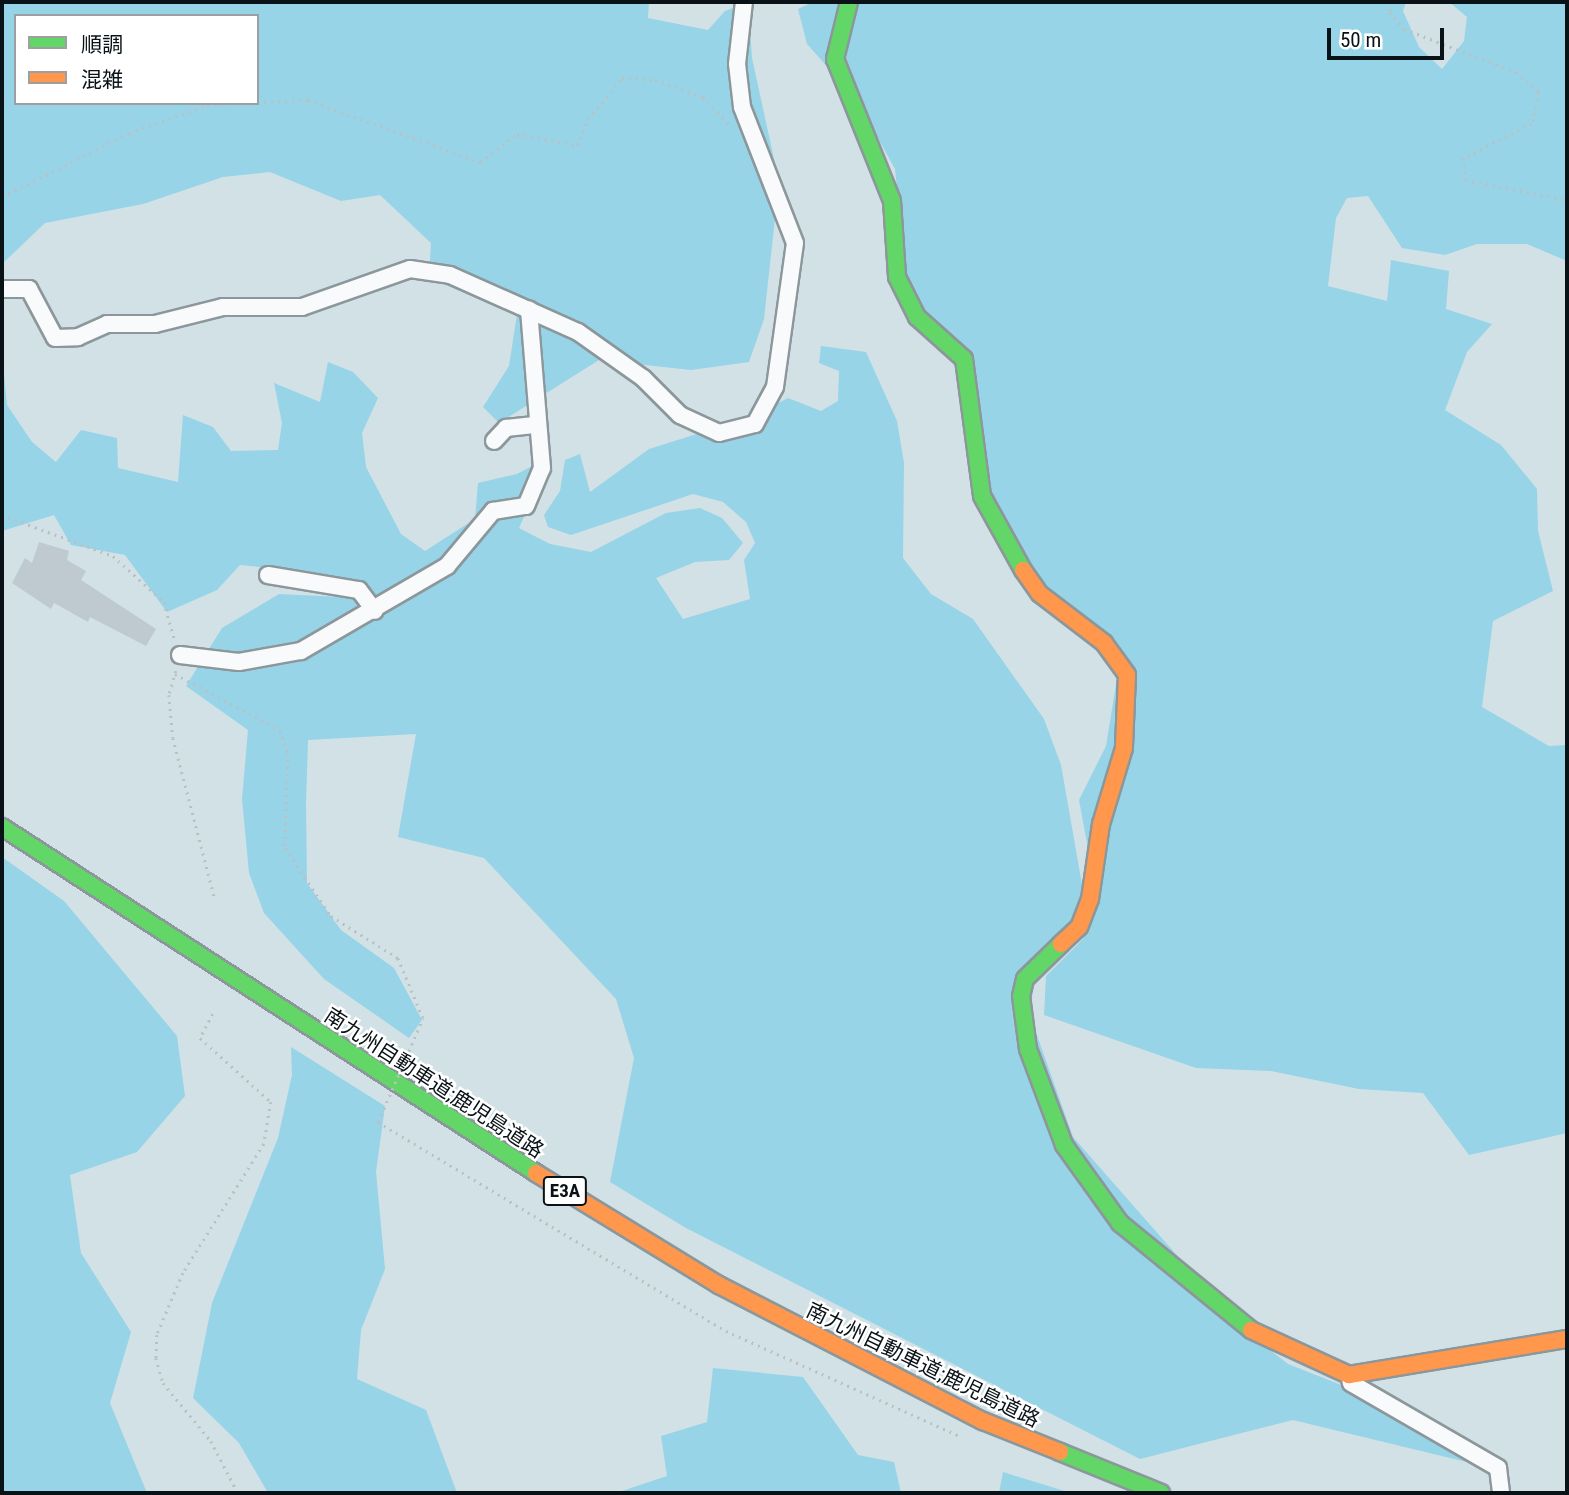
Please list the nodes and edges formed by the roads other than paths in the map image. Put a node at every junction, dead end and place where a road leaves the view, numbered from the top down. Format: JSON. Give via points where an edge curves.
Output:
{"nodes":[{"id":1,"x":744,"y":2,"type":"edge"},
{"id":2,"x":849,"y":2,"type":"edge"},
{"id":3,"x":2,"y":289,"type":"edge"},
{"id":4,"x":529,"y":310,"type":"junction"},
{"id":5,"x":537,"y":425,"type":"junction"},
{"id":6,"x":494,"y":441,"type":"dead end"},
{"id":7,"x":268,"y":575,"type":"dead end"},
{"id":8,"x":375,"y":611,"type":"junction"},
{"id":9,"x":180,"y":655,"type":"road end"},
{"id":10,"x":2,"y":827,"type":"edge"},
{"id":11,"x":1567,"y":1339,"type":"edge"},
{"id":12,"x":1349,"y":1375,"type":"junction"},
{"id":13,"x":1161,"y":1493,"type":"edge"},
{"id":14,"x":1502,"y":1493,"type":"edge"}],
"edges":[{"from":1,"to":4,"type":"street","via":[[737,64],[742,107],[789,214],[795,243],[775,387],[755,424],[719,433],[680,415],[643,378],[589,340]]},
{"from":2,"to":12,"type":"main road","via":[[835,59],[892,201],[897,276],[904,296],[917,317],[964,359],[982,496],[1005,545],[1040,594],[1104,643],[1127,675],[1124,748],[1101,824],[1090,899],[1079,927],[1025,979],[1021,1022],[1028,1049],[1064,1146],[1120,1223],[1254,1332]]},
{"from":3,"to":4,"type":"street","via":[[29,289],[55,338],[223,307],[302,307],[410,269],[450,275]]},
{"from":4,"to":5,"type":"street"},
{"from":5,"to":6,"type":"street","via":[[506,428]]},
{"from":5,"to":8,"type":"street","via":[[542,468],[526,506],[493,511],[480,520],[447,566],[402,586]]},
{"from":7,"to":8,"type":"street","via":[[359,590]]},
{"from":8,"to":9,"type":"street","via":[[274,660]]},
{"from":10,"to":13,"type":"main road","name":"南九州自動車道;鹿児島道路","number":"E3A","via":[[719,1285],[971,1415]]},
{"from":11,"to":12,"type":"main road"},
{"from":12,"to":14,"type":"street","via":[[1351,1383],[1498,1468]]}]}
